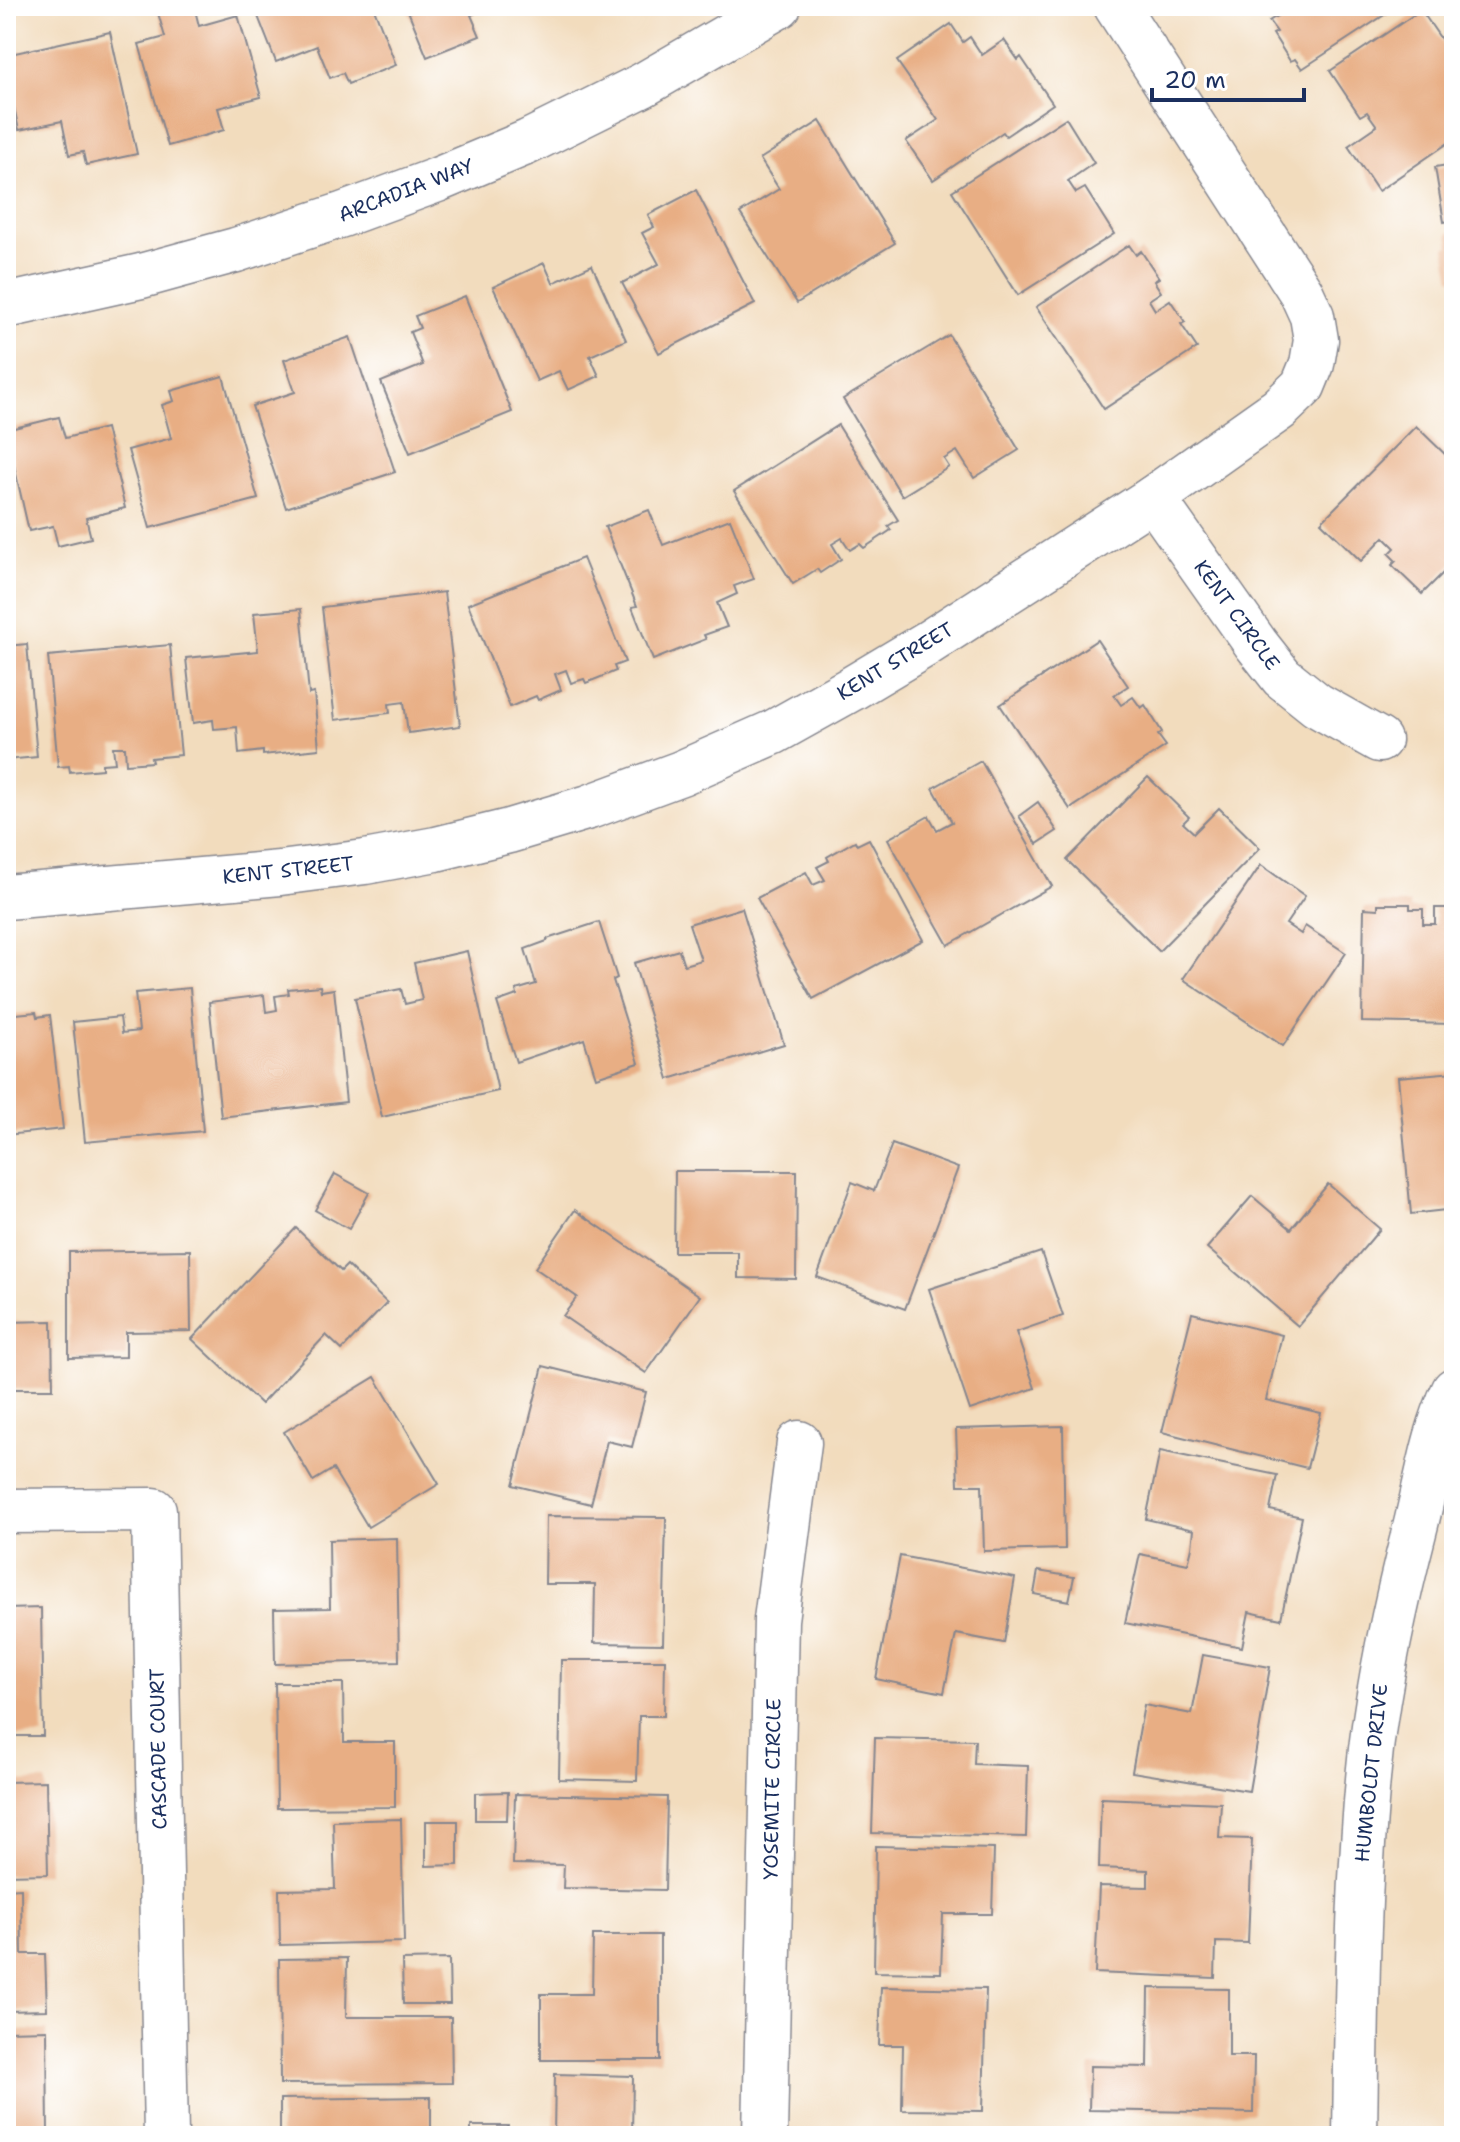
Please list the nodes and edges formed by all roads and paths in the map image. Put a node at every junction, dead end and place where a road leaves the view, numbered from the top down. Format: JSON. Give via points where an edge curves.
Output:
{"nodes":[{"id":1,"x":779,"y":6,"type":"edge"},
{"id":2,"x":1116,"y":6,"type":"edge"},
{"id":3,"x":6,"y":306,"type":"edge"},
{"id":4,"x":1153,"y":498,"type":"junction"},
{"id":5,"x":1379,"y":740,"type":"dead end"},
{"id":6,"x":6,"y":897,"type":"edge"},
{"id":7,"x":1448,"y":1404,"type":"edge"},
{"id":8,"x":799,"y":1443,"type":"dead end"},
{"id":9,"x":6,"y":1511,"type":"edge"},
{"id":10,"x":166,"y":2136,"type":"edge"},
{"id":11,"x":765,"y":2136,"type":"edge"},
{"id":12,"x":1355,"y":2136,"type":"edge"}],
"edges":[{"from":1,"to":3,"type":"street","name":"ARCADIA WAY","via":[[643,85],[437,180],[236,250]]},
{"from":2,"to":4,"type":"street","name":"KENT STREET","via":[[1301,292],[1316,340],[1303,386],[1279,409]]},
{"from":4,"to":5,"type":"street","name":"KENT CIRCLE","via":[[1282,677],[1317,705]]},
{"from":4,"to":6,"type":"street","name":"KENT STREET","via":[[928,643],[774,732],[589,807],[436,849],[365,862]]},
{"from":7,"to":12,"type":"street","name":"HUMBOLDT DRIVE","via":[[1391,1628],[1371,1748],[1359,1920]]},
{"from":8,"to":11,"type":"street","name":"YOSEMITE CIRCLE","via":[[775,1632]]},
{"from":9,"to":10,"type":"street","name":"CASCADE COURT","via":[[154,1510]]}]}
